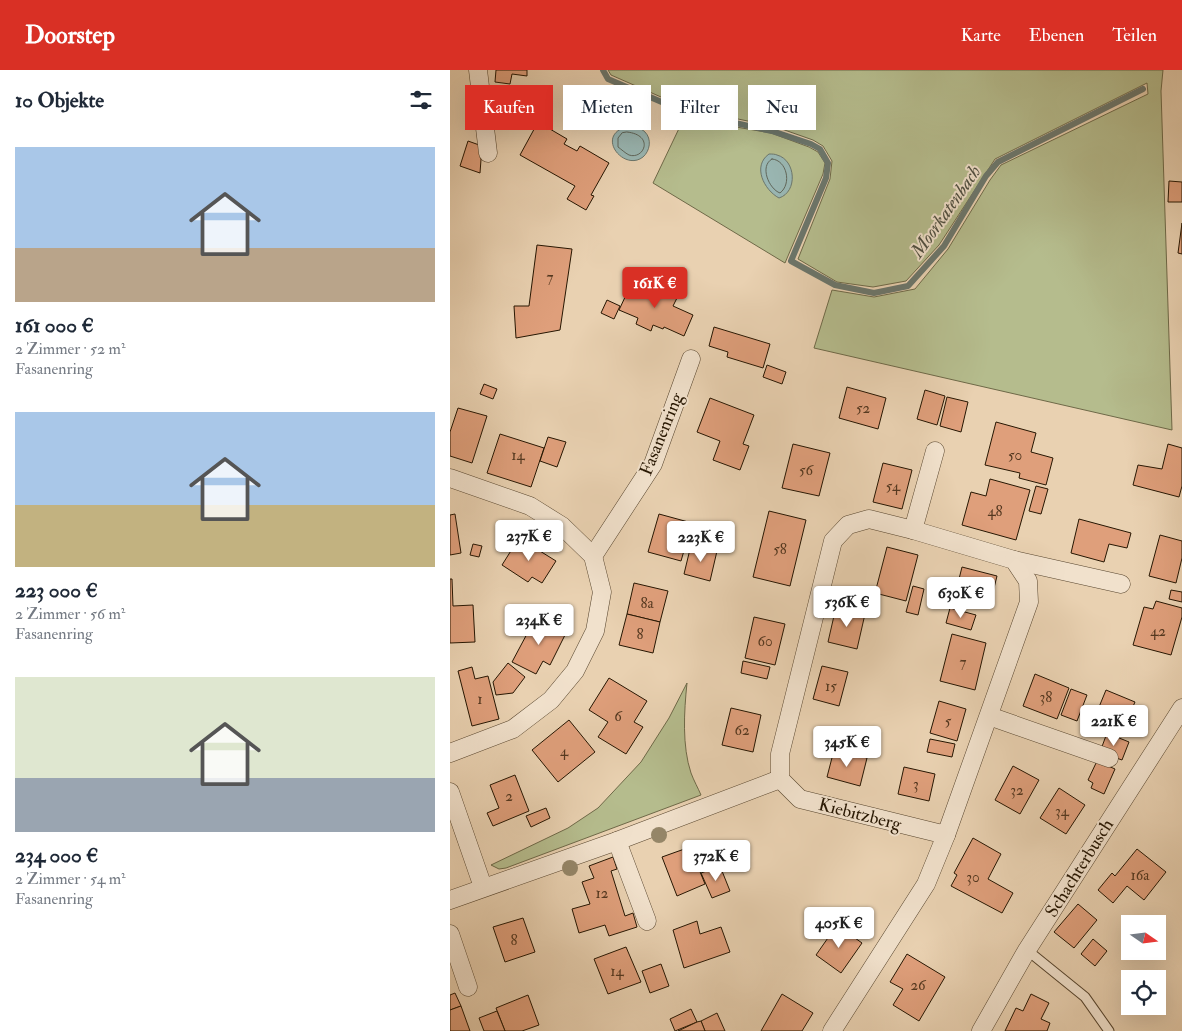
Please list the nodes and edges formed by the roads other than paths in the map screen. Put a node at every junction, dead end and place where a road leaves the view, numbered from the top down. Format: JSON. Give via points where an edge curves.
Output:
{"nodes":[{"id":1,"x":478,"y":70,"type":"edge"},
{"id":2,"x":488,"y":153,"type":"dead end"},
{"id":3,"x":691,"y":359,"type":"dead end"},
{"id":4,"x":934,"y":451,"type":"dead end"},
{"id":5,"x":450,"y":478,"type":"edge"},
{"id":6,"x":913,"y":530,"type":"junction"},
{"id":7,"x":593,"y":556,"type":"junction"},
{"id":8,"x":1014,"y":560,"type":"junction"},
{"id":9,"x":1121,"y":584,"type":"dead end"},
{"id":10,"x":1182,"y":708,"type":"edge"},
{"id":11,"x":989,"y":716,"type":"junction"},
{"id":12,"x":450,"y":753,"type":"edge"},
{"id":13,"x":1109,"y":758,"type":"dead end"},
{"id":14,"x":780,"y":780,"type":"junction"},
{"id":15,"x":450,"y":792,"type":"edge"},
{"id":16,"x":946,"y":835,"type":"junction"},
{"id":17,"x":617,"y":841,"type":"junction"},
{"id":18,"x":483,"y":887,"type":"junction"},
{"id":19,"x":450,"y":900,"type":"edge"},
{"id":20,"x":647,"y":921,"type":"dead end"},
{"id":21,"x":450,"y":934,"type":"edge"},
{"id":22,"x":1027,"y":950,"type":"junction"},
{"id":23,"x":468,"y":987,"type":"dead end"},
{"id":24,"x":832,"y":1031,"type":"edge"},
{"id":25,"x":982,"y":1031,"type":"edge"},
{"id":26,"x":1109,"y":1031,"type":"edge"}],
"edges":[{"from":1,"to":2,"type":"street"},
{"from":3,"to":7,"type":"street","name":"Fasanenring","via":[[653,464]]},
{"from":4,"to":6,"type":"street"},
{"from":5,"to":7,"type":"street","via":[[530,506],[562,526]]},
{"from":6,"to":8,"type":"street"},
{"from":6,"to":14,"type":"street","via":[[869,519],[848,525],[833,541],[780,754]]},
{"from":7,"to":12,"type":"street","via":[[602,592],[595,631],[575,671],[551,700],[513,729]]},
{"from":8,"to":9,"type":"street"},
{"from":8,"to":11,"type":"street","via":[[1028,582],[1029,602]]},
{"from":10,"to":22,"type":"street","name":"Schachterbusch"},
{"from":11,"to":13,"type":"street"},
{"from":11,"to":16,"type":"street"},
{"from":14,"to":16,"type":"street","name":"Kiebitzberg","via":[[800,799]]},
{"from":14,"to":17,"type":"street"},
{"from":15,"to":18,"type":"street"},
{"from":16,"to":24,"type":"street","via":[[926,884]]},
{"from":17,"to":18,"type":"street"},
{"from":17,"to":20,"type":"street"},
{"from":18,"to":19,"type":"street"},
{"from":21,"to":23,"type":"street"},
{"from":22,"to":25,"type":"street","name":"Schachterbusch"},
{"from":22,"to":26,"type":"lane","via":[[1085,997]]}]}
